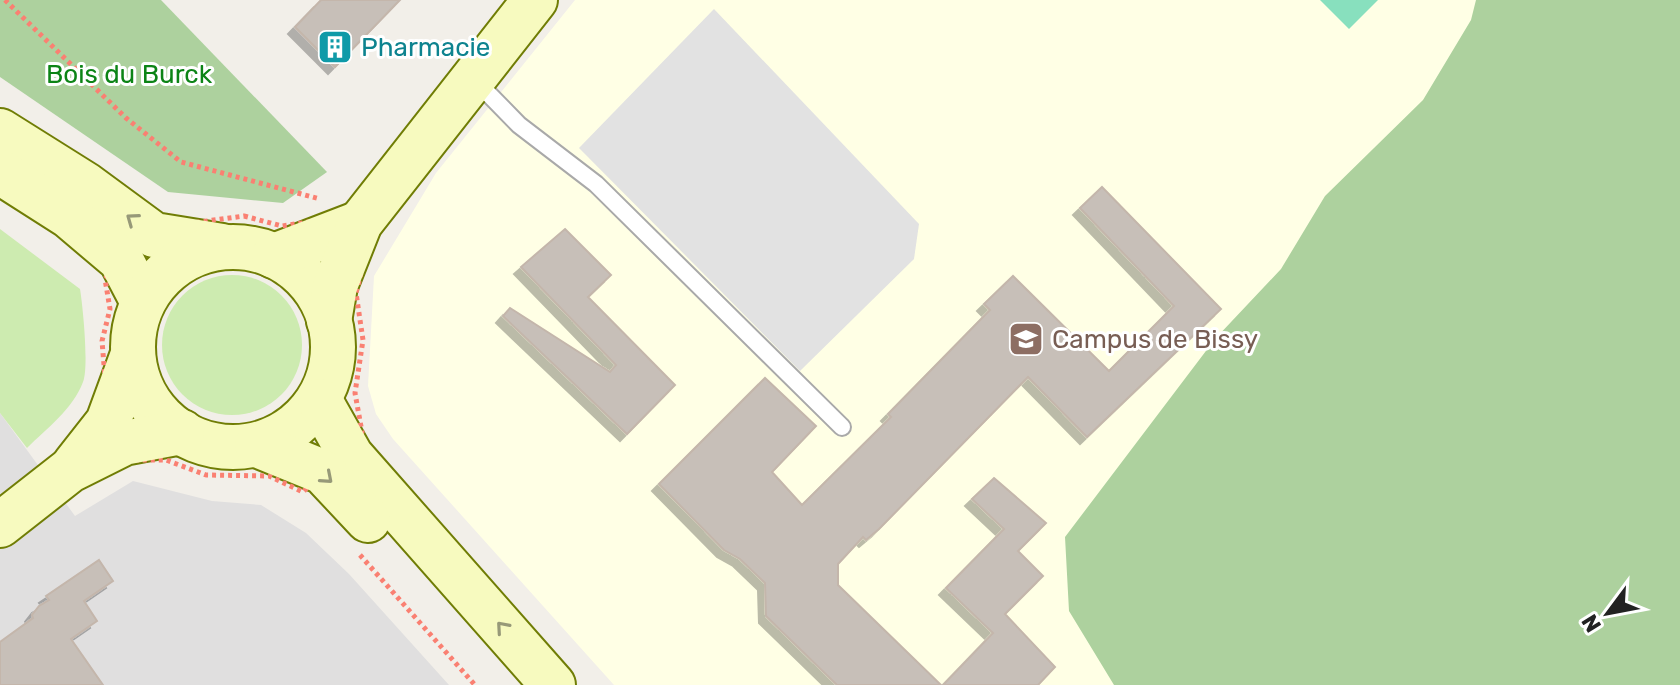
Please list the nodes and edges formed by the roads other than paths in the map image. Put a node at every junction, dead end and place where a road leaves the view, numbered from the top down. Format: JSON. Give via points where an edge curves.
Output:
{"nodes":[{"id":1,"x":535,"y":0,"type":"edge"},
{"id":2,"x":473,"y":78,"type":"junction"},
{"id":3,"x":0,"y":131,"type":"edge"},
{"id":4,"x":0,"y":172,"type":"edge"},
{"id":5,"x":339,"y":229,"type":"junction"},
{"id":6,"x":132,"y":244,"type":"junction"},
{"id":7,"x":253,"y":251,"type":"junction"},
{"id":8,"x":143,"y":302,"type":"junction"},
{"id":9,"x":329,"y":321,"type":"junction"},
{"id":10,"x":133,"y":354,"type":"junction"},
{"id":11,"x":320,"y":401,"type":"junction"},
{"id":12,"x":842,"y":427,"type":"dead end"},
{"id":13,"x":116,"y":432,"type":"junction"},
{"id":14,"x":182,"y":432,"type":"junction"},
{"id":15,"x":257,"y":445,"type":"junction"},
{"id":16,"x":321,"y":478,"type":"junction"},
{"id":17,"x":0,"y":525,"type":"edge"},
{"id":18,"x":515,"y":685,"type":"edge"},
{"id":19,"x":553,"y":685,"type":"edge"}],
"edges":[{"from":1,"to":2,"type":"main road"},
{"from":2,"to":5,"type":"main road"},
{"from":2,"to":12,"type":"lane","via":[[519,125],[596,184]]},
{"from":6,"to":3,"type":"main road","one_way":true,"via":[[86,185]]},
{"from":4,"to":6,"type":"main road","via":[[69,216]]},
{"from":5,"to":7,"type":"main road"},
{"from":5,"to":9,"type":"main road"},
{"from":6,"to":7,"type":"main road","via":[[154,235]]},
{"from":6,"to":8,"type":"main road"},
{"from":7,"to":8,"type":"main road","via":[[205,251],[180,262]]},
{"from":7,"to":9,"type":"main road","via":[[305,278]]},
{"from":8,"to":10,"type":"main road"},
{"from":9,"to":11,"type":"main road","via":[[333,344]]},
{"from":10,"to":13,"type":"main road"},
{"from":10,"to":14,"type":"main road","via":[[150,403]]},
{"from":11,"to":15,"type":"main road","via":[[282,435]]},
{"from":11,"to":16,"type":"main road"},
{"from":13,"to":14,"type":"main road"},
{"from":13,"to":17,"type":"main road"},
{"from":14,"to":15,"type":"main road","via":[[227,447]]},
{"from":15,"to":16,"type":"main road"},
{"from":16,"to":18,"type":"main road","one_way":true},
{"from":19,"to":16,"type":"main road","one_way":true}]}
